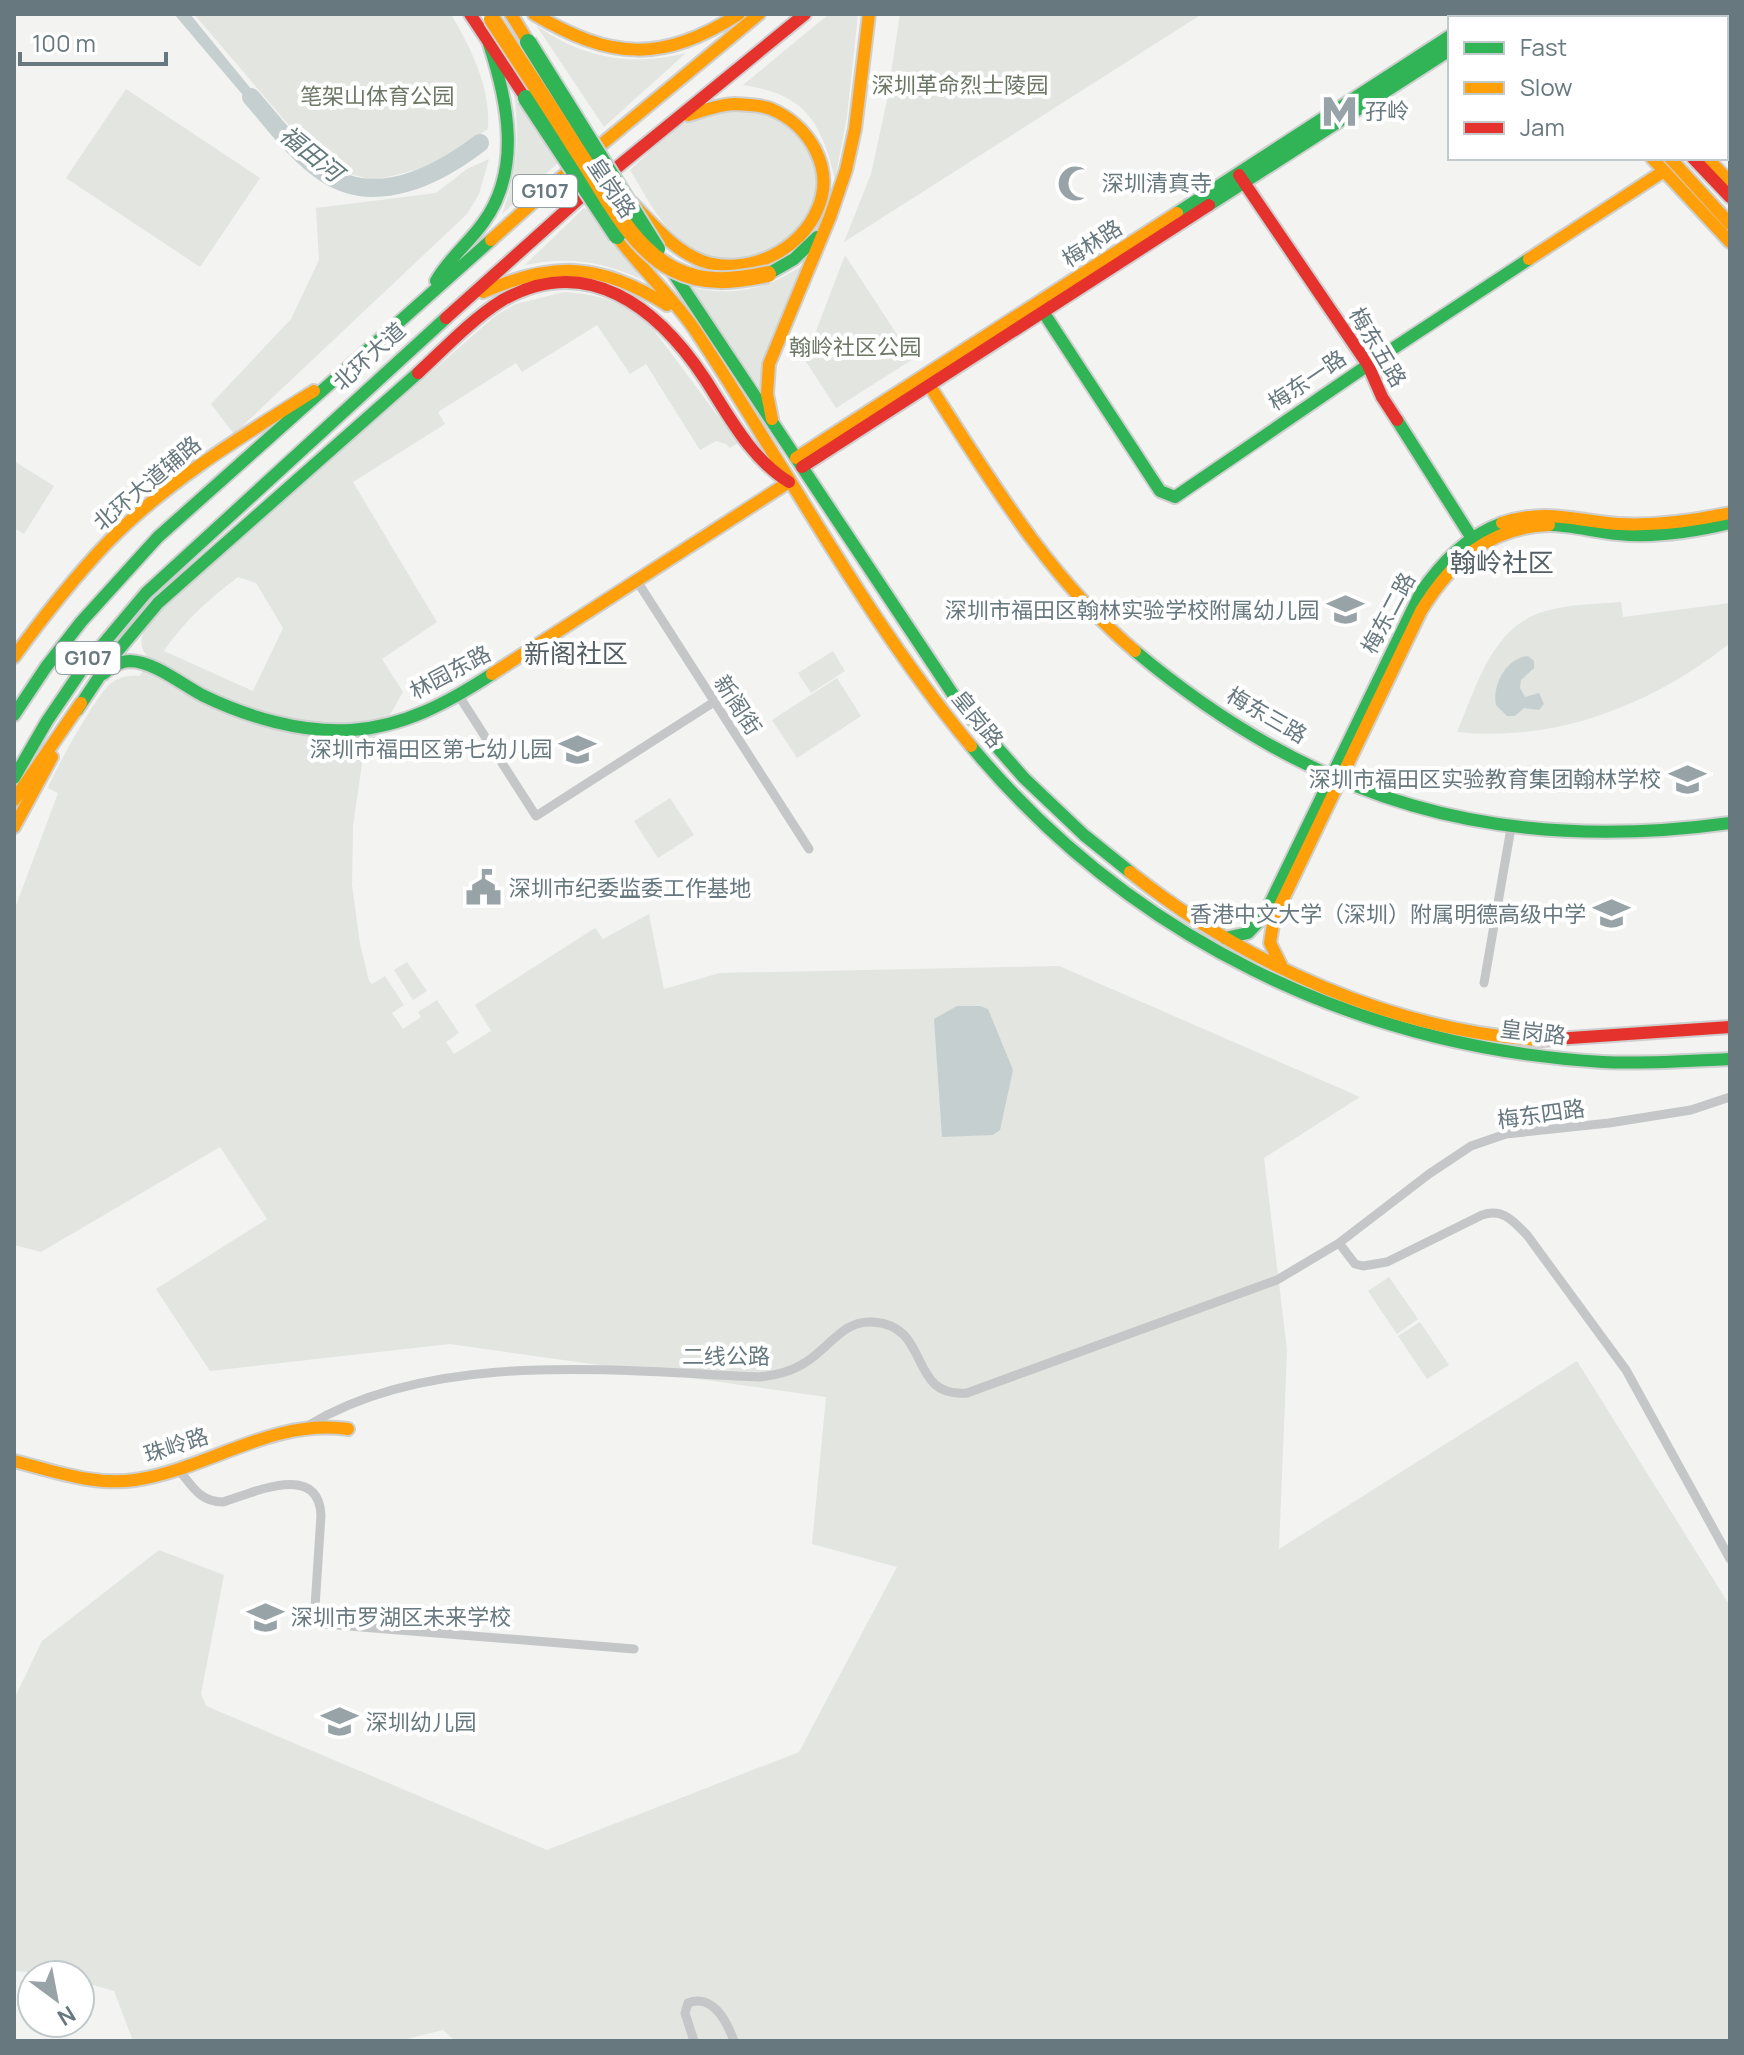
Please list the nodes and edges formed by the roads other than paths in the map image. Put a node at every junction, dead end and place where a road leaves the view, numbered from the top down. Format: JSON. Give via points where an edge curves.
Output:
{"nodes":[{"id":1,"x":470,"y":14,"type":"edge"},
{"id":2,"x":511,"y":14,"type":"edge"},
{"id":3,"x":534,"y":14,"type":"edge"},
{"id":4,"x":739,"y":14,"type":"edge"},
{"id":5,"x":759,"y":14,"type":"edge"},
{"id":6,"x":805,"y":14,"type":"edge"},
{"id":7,"x":869,"y":14,"type":"edge"},
{"id":8,"x":491,"y":16,"type":"edge"},
{"id":9,"x":1448,"y":38,"type":"edge"},
{"id":10,"x":489,"y":44,"type":"junction"},
{"id":11,"x":1448,"y":51,"type":"edge"},
{"id":12,"x":1429,"y":56,"type":"junction"},
{"id":13,"x":672,"y":121,"type":"junction"},
{"id":14,"x":1695,"y":160,"type":"edge"},
{"id":15,"x":1709,"y":160,"type":"edge"},
{"id":16,"x":1662,"y":162,"type":"edge"},
{"id":17,"x":1241,"y":178,"type":"junction"},
{"id":18,"x":1730,"y":182,"type":"edge"},
{"id":19,"x":1730,"y":197,"type":"edge"},
{"id":20,"x":627,"y":198,"type":"junction"},
{"id":21,"x":830,"y":217,"type":"junction"},
{"id":22,"x":1730,"y":224,"type":"edge"},
{"id":23,"x":1730,"y":242,"type":"edge"},
{"id":24,"x":428,"y":294,"type":"junction"},
{"id":25,"x":1041,"y":308,"type":"junction"},
{"id":26,"x":447,"y":315,"type":"junction"},
{"id":27,"x":693,"y":327,"type":"junction"},
{"id":28,"x":1368,"y":365,"type":"junction"},
{"id":29,"x":337,"y":375,"type":"junction"},
{"id":30,"x":927,"y":382,"type":"junction"},
{"id":31,"x":775,"y":428,"type":"junction"},
{"id":32,"x":799,"y":462,"type":"junction"},
{"id":33,"x":789,"y":482,"type":"junction"},
{"id":34,"x":1730,"y":513,"type":"edge"},
{"id":35,"x":1730,"y":523,"type":"edge"},
{"id":36,"x":1474,"y":541,"type":"junction"},
{"id":37,"x":184,"y":555,"type":"junction"},
{"id":38,"x":637,"y":581,"type":"junction"},
{"id":39,"x":148,"y":614,"type":"junction"},
{"id":40,"x":131,"y":634,"type":"junction"},
{"id":41,"x":14,"y":657,"type":"edge"},
{"id":42,"x":140,"y":663,"type":"junction"},
{"id":43,"x":97,"y":679,"type":"junction"},
{"id":44,"x":459,"y":696,"type":"junction"},
{"id":45,"x":714,"y":702,"type":"junction"},
{"id":46,"x":81,"y":703,"type":"junction"},
{"id":47,"x":14,"y":715,"type":"edge"},
{"id":48,"x":1337,"y":777,"type":"junction"},
{"id":49,"x":14,"y":778,"type":"edge"},
{"id":50,"x":14,"y":800,"type":"edge"},
{"id":51,"x":1730,"y":823,"type":"edge"},
{"id":52,"x":14,"y":827,"type":"edge"},
{"id":53,"x":1511,"y":828,"type":"junction"},
{"id":54,"x":809,"y":849,"type":"dead end"},
{"id":55,"x":1225,"y":938,"type":"junction"},
{"id":56,"x":1282,"y":968,"type":"junction"},
{"id":57,"x":1484,"y":983,"type":"dead end"},
{"id":58,"x":1730,"y":1027,"type":"edge"},
{"id":59,"x":1730,"y":1059,"type":"edge"},
{"id":60,"x":1730,"y":1097,"type":"edge"},
{"id":61,"x":1339,"y":1243,"type":"junction"},
{"id":62,"x":309,"y":1425,"type":"junction"},
{"id":63,"x":348,"y":1429,"type":"dead end"},
{"id":64,"x":14,"y":1461,"type":"edge"},
{"id":65,"x":179,"y":1470,"type":"junction"},
{"id":66,"x":1730,"y":1559,"type":"edge"},
{"id":67,"x":634,"y":1649,"type":"dead end"},
{"id":68,"x":694,"y":2041,"type":"edge"},
{"id":69,"x":734,"y":2041,"type":"edge"}],
"edges":[{"from":1,"to":10,"type":"main road","name":"皇岗路"},
{"from":2,"to":20,"type":"main road","name":"皇岗路","bridge":true},
{"from":3,"to":4,"type":"main road","via":[[571,36],[642,52],[683,45]]},
{"from":5,"to":24,"type":"main road","name":"北环大道","number":"G107"},
{"from":6,"to":13,"type":"main road","name":"北环大道","number":"G107"},
{"from":7,"to":21,"type":"main road","via":[[853,139]]},
{"from":8,"to":21,"type":"main road","bridge":true,"via":[[627,226],[651,255],[679,273],[710,281],[768,274],[807,248]]},
{"from":9,"to":12,"type":"main road","name":"梅林路"},
{"from":10,"to":24,"type":"main road","via":[[507,107],[504,175],[488,216],[447,262]]},
{"from":10,"to":27,"type":"main road","name":"皇岗路","bridge":true,"via":[[617,236]]},
{"from":11,"to":12,"type":"main road","name":"梅林路"},
{"from":12,"to":17,"type":"main road","name":"梅林路"},
{"from":13,"to":20,"type":"main road","via":[[724,103],[760,103],[790,117],[811,139],[822,167],[815,215],[782,251],[765,260],[719,265],[674,243]]},
{"from":13,"to":26,"type":"main road","name":"北环大道","number":"G107"},
{"from":14,"to":19,"type":"main road"},
{"from":15,"to":18,"type":"main road"},
{"from":16,"to":22,"type":"main road"},
{"from":16,"to":23,"type":"main road"},
{"from":16,"to":28,"type":"main road","name":"梅东一路"},
{"from":17,"to":25,"type":"main road","name":"梅林路"},
{"from":17,"to":28,"type":"main road","name":"梅东五路"},
{"from":20,"to":31,"type":"main road","name":"皇岗路","bridge":true},
{"from":21,"to":31,"type":"main road","via":[[769,364],[767,394]]},
{"from":24,"to":29,"type":"main road","name":"北环大道","number":"G107"},
{"from":25,"to":28,"type":"main road","name":"梅东一路","via":[[1160,491],[1175,497]]},
{"from":25,"to":30,"type":"main road","name":"梅林路"},
{"from":26,"to":27,"type":"main road","via":[[515,278],[553,268],[625,280]]},
{"from":26,"to":37,"type":"main road","name":"北环大道","number":"G107"},
{"from":27,"to":33,"type":"main road","name":"皇岗路"},
{"from":28,"to":36,"type":"main road","name":"梅东五路","via":[[1382,397]]},
{"from":29,"to":41,"type":"main road","name":"北环大道辅路","via":[[226,446],[137,515],[55,601]]},
{"from":29,"to":47,"type":"main road","name":"北环大道","number":"G107","via":[[109,586]]},
{"from":30,"to":32,"type":"main road","name":"梅林路"},
{"from":30,"to":48,"type":"main road","name":"梅东三路","via":[[1031,540],[1124,644],[1208,707]]},
{"from":31,"to":32,"type":"main road","name":"皇岗路"},
{"from":32,"to":55,"type":"main road","name":"皇岗路","via":[[934,668],[1004,757],[1112,859]]},
{"from":33,"to":38,"type":"main road","name":"林园东路"},
{"from":33,"to":39,"type":"main road","via":[[761,464],[672,333],[640,304],[619,293],[572,282],[538,285],[505,299],[458,338]]},
{"from":33,"to":59,"type":"main road","name":"皇岗路","via":[[912,670],[1004,786],[1097,873],[1200,944],[1323,1003],[1431,1037],[1498,1051],[1593,1061]]},
{"from":34,"to":36,"type":"main road","name":"梅东二路","via":[[1653,525],[1529,516],[1493,527]]},
{"from":35,"to":36,"type":"main road","name":"梅东二路","via":[[1646,536],[1543,525]]},
{"from":36,"to":48,"type":"main road","name":"梅东二路","via":[[1449,555],[1425,585]]},
{"from":37,"to":39,"type":"main road"},
{"from":37,"to":49,"type":"main road","name":"北环大道","number":"G107","via":[[88,659]]},
{"from":38,"to":44,"type":"main road","name":"林园东路"},
{"from":38,"to":45,"type":"street","name":"新阁街"},
{"from":39,"to":40,"type":"main road"},
{"from":40,"to":42,"type":"main road","via":[[130,650]]},
{"from":40,"to":43,"type":"main road"},
{"from":42,"to":43,"type":"main road","via":[[120,663]]},
{"from":42,"to":44,"type":"main road","name":"林园东路","via":[[240,710],[331,730],[374,729]]},
{"from":43,"to":46,"type":"main road"},
{"from":44,"to":45,"type":"street","via":[[536,816]]},
{"from":45,"to":54,"type":"street","name":"新阁街"},
{"from":46,"to":50,"type":"main road"},
{"from":46,"to":52,"type":"main road"},
{"from":48,"to":53,"type":"main road","name":"梅东三路","via":[[1415,807]]},
{"from":48,"to":55,"type":"main road","name":"梅东二路","via":[[1264,916],[1248,933]]},
{"from":48,"to":56,"type":"main road","name":"梅东二路","via":[[1270,928],[1269,945]]},
{"from":51,"to":53,"type":"main road","name":"梅东三路","via":[[1651,832]]},
{"from":53,"to":57,"type":"street"},
{"from":55,"to":56,"type":"main road","name":"皇岗路"},
{"from":56,"to":58,"type":"main road","name":"皇岗路","via":[[1373,1005],[1502,1035],[1562,1039]]},
{"from":60,"to":61,"type":"street","name":"梅东四路","via":[[1691,1110],[1484,1141],[1429,1174]]},
{"from":61,"to":62,"type":"street","name":"二线公路","via":[[1277,1280],[967,1393],[939,1390],[901,1331],[868,1322],[855,1323],[817,1355],[779,1374],[478,1373],[372,1397]]},
{"from":61,"to":66,"type":"street","via":[[1355,1264],[1373,1265],[1482,1215],[1500,1212],[1511,1218],[1626,1370]]},
{"from":62,"to":63,"type":"main road","name":"珠岭路"},
{"from":62,"to":65,"type":"main road","name":"珠岭路"},
{"from":64,"to":65,"type":"main road","name":"珠岭路","via":[[101,1481],[132,1481]]},
{"from":65,"to":67,"type":"street","via":[[202,1497],[215,1502],[293,1483],[313,1491],[321,1515],[315,1607],[324,1624]]},
{"from":68,"to":69,"type":"street","via":[[685,2013],[688,2003],[696,2000],[723,2015]]}]}
